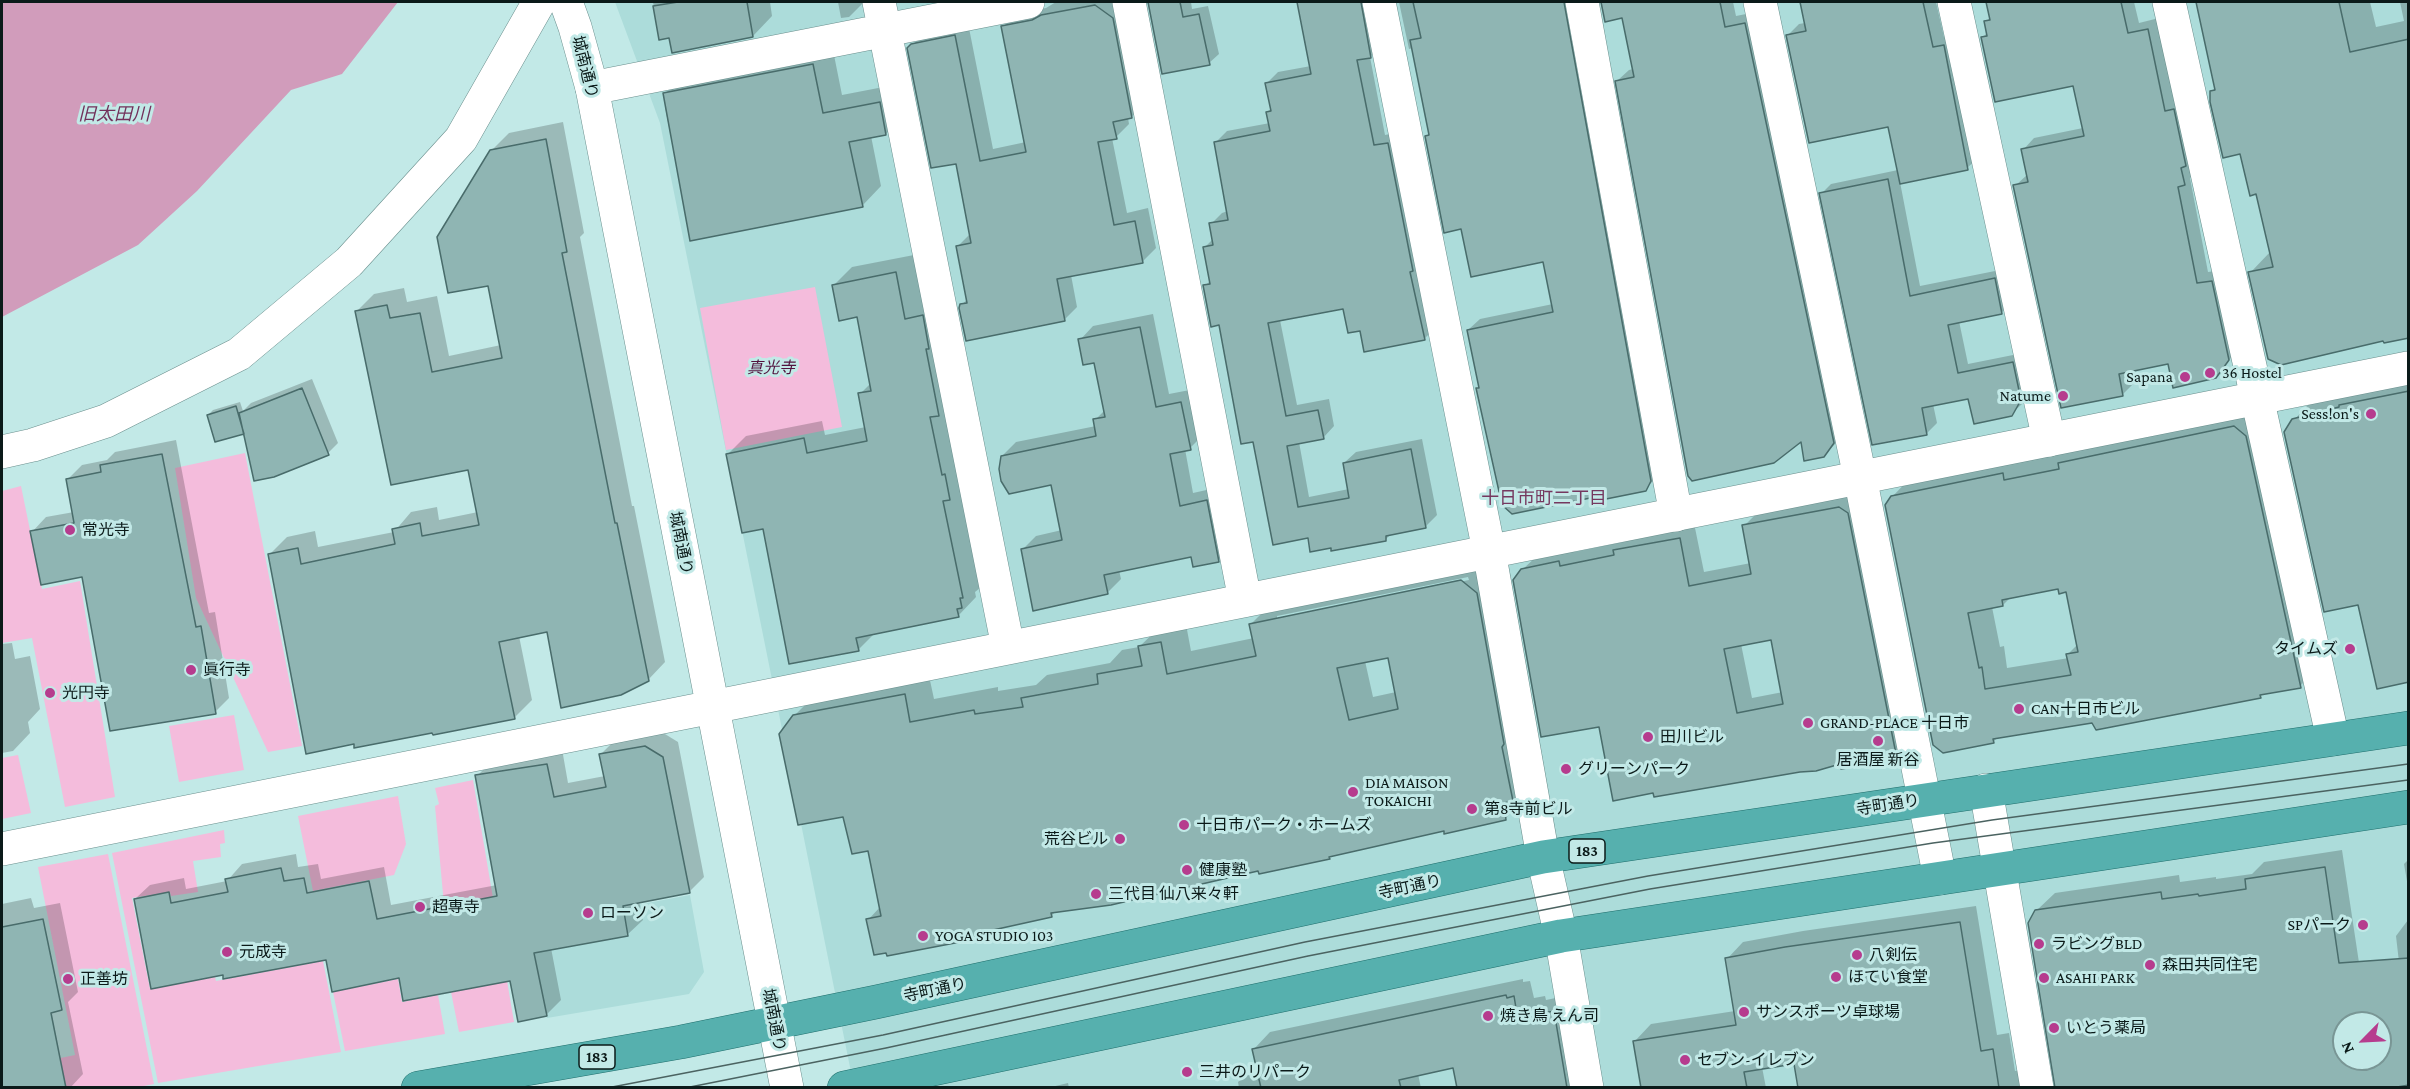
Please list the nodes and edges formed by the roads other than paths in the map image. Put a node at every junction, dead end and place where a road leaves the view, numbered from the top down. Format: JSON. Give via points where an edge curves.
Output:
{"nodes":[{"id":1,"x":539,"y":2,"type":"edge"},
{"id":2,"x":1028,"y":2,"type":"edge"},
{"id":3,"x":1129,"y":2,"type":"edge"},
{"id":4,"x":1379,"y":2,"type":"edge"},
{"id":5,"x":1582,"y":2,"type":"edge"},
{"id":6,"x":1760,"y":2,"type":"edge"},
{"id":7,"x":1954,"y":2,"type":"edge"},
{"id":8,"x":2169,"y":2,"type":"edge"},
{"id":9,"x":575,"y":10,"type":"edge"},
{"id":10,"x":882,"y":15,"type":"edge"},
{"id":11,"x":591,"y":88,"type":"junction"},
{"id":12,"x":2409,"y":368,"type":"edge"},
{"id":13,"x":2258,"y":398,"type":"junction"},
{"id":14,"x":2049,"y":440,"type":"junction"},
{"id":15,"x":2,"y":452,"type":"edge"},
{"id":16,"x":1860,"y":477,"type":"junction"},
{"id":17,"x":1676,"y":515,"type":"junction"},
{"id":18,"x":1489,"y":551,"type":"junction"},
{"id":19,"x":1245,"y":600,"type":"junction"},
{"id":20,"x":1008,"y":647,"type":"junction"},
{"id":21,"x":714,"y":706,"type":"junction"},
{"id":22,"x":2409,"y":728,"type":"edge"},
{"id":23,"x":2333,"y":739,"type":"junction"},
{"id":24,"x":1986,"y":790,"type":"junction"},
{"id":25,"x":1924,"y":800,"type":"junction"},
{"id":26,"x":2409,"y":807,"type":"edge"},
{"id":27,"x":2,"y":849,"type":"edge"},
{"id":28,"x":1543,"y":858,"type":"junction"},
{"id":29,"x":2000,"y":869,"type":"junction"},
{"id":30,"x":1940,"y":878,"type":"junction"},
{"id":31,"x":1561,"y":936,"type":"junction"},
{"id":32,"x":775,"y":1023,"type":"junction"},
{"id":33,"x":418,"y":1088,"type":"edge"},
{"id":34,"x":787,"y":1088,"type":"edge"},
{"id":35,"x":844,"y":1088,"type":"edge"},
{"id":36,"x":1587,"y":1088,"type":"edge"},
{"id":37,"x":2037,"y":1088,"type":"edge"}],
"edges":[{"from":1,"to":15,"type":"street","via":[[461,139],[349,262],[239,354],[106,421]]},
{"from":2,"to":10,"type":"street"},
{"from":3,"to":19,"type":"street"},
{"from":4,"to":18,"type":"street"},
{"from":5,"to":17,"type":"street"},
{"from":6,"to":16,"type":"street"},
{"from":7,"to":14,"type":"street"},
{"from":8,"to":13,"type":"street"},
{"from":9,"to":11,"type":"street","name":"城南通り"},
{"from":10,"to":11,"type":"street"},
{"from":10,"to":20,"type":"street"},
{"from":11,"to":21,"type":"street","name":"城南通り"},
{"from":12,"to":13,"type":"street"},
{"from":13,"to":14,"type":"street"},
{"from":13,"to":23,"type":"street"},
{"from":14,"to":16,"type":"street"},
{"from":16,"to":17,"type":"street"},
{"from":16,"to":25,"type":"street"},
{"from":17,"to":18,"type":"street"},
{"from":18,"to":19,"type":"street"},
{"from":18,"to":28,"type":"street"},
{"from":19,"to":20,"type":"street"},
{"from":20,"to":21,"type":"street"},
{"from":21,"to":27,"type":"street"},
{"from":21,"to":32,"type":"street","name":"城南通り"},
{"from":22,"to":23,"type":"highway","name":"寺町通り","number":"183"},
{"from":23,"to":24,"type":"highway","name":"寺町通り","number":"183"},
{"from":24,"to":25,"type":"highway","name":"寺町通り","number":"183"},
{"from":24,"to":29,"type":"street"},
{"from":25,"to":28,"type":"highway","name":"寺町通り","number":"183"},
{"from":25,"to":30,"type":"street"},
{"from":26,"to":29,"type":"highway"},
{"from":28,"to":31,"type":"street"},
{"from":28,"to":32,"type":"highway","name":"寺町通り","number":"183"},
{"from":29,"to":30,"type":"highway"},
{"from":29,"to":37,"type":"street"},
{"from":30,"to":31,"type":"highway"},
{"from":31,"to":35,"type":"highway"},
{"from":31,"to":36,"type":"street"},
{"from":32,"to":33,"type":"highway","name":"寺町通り","number":"183"},
{"from":32,"to":34,"type":"street","name":"城南通り"}]}
